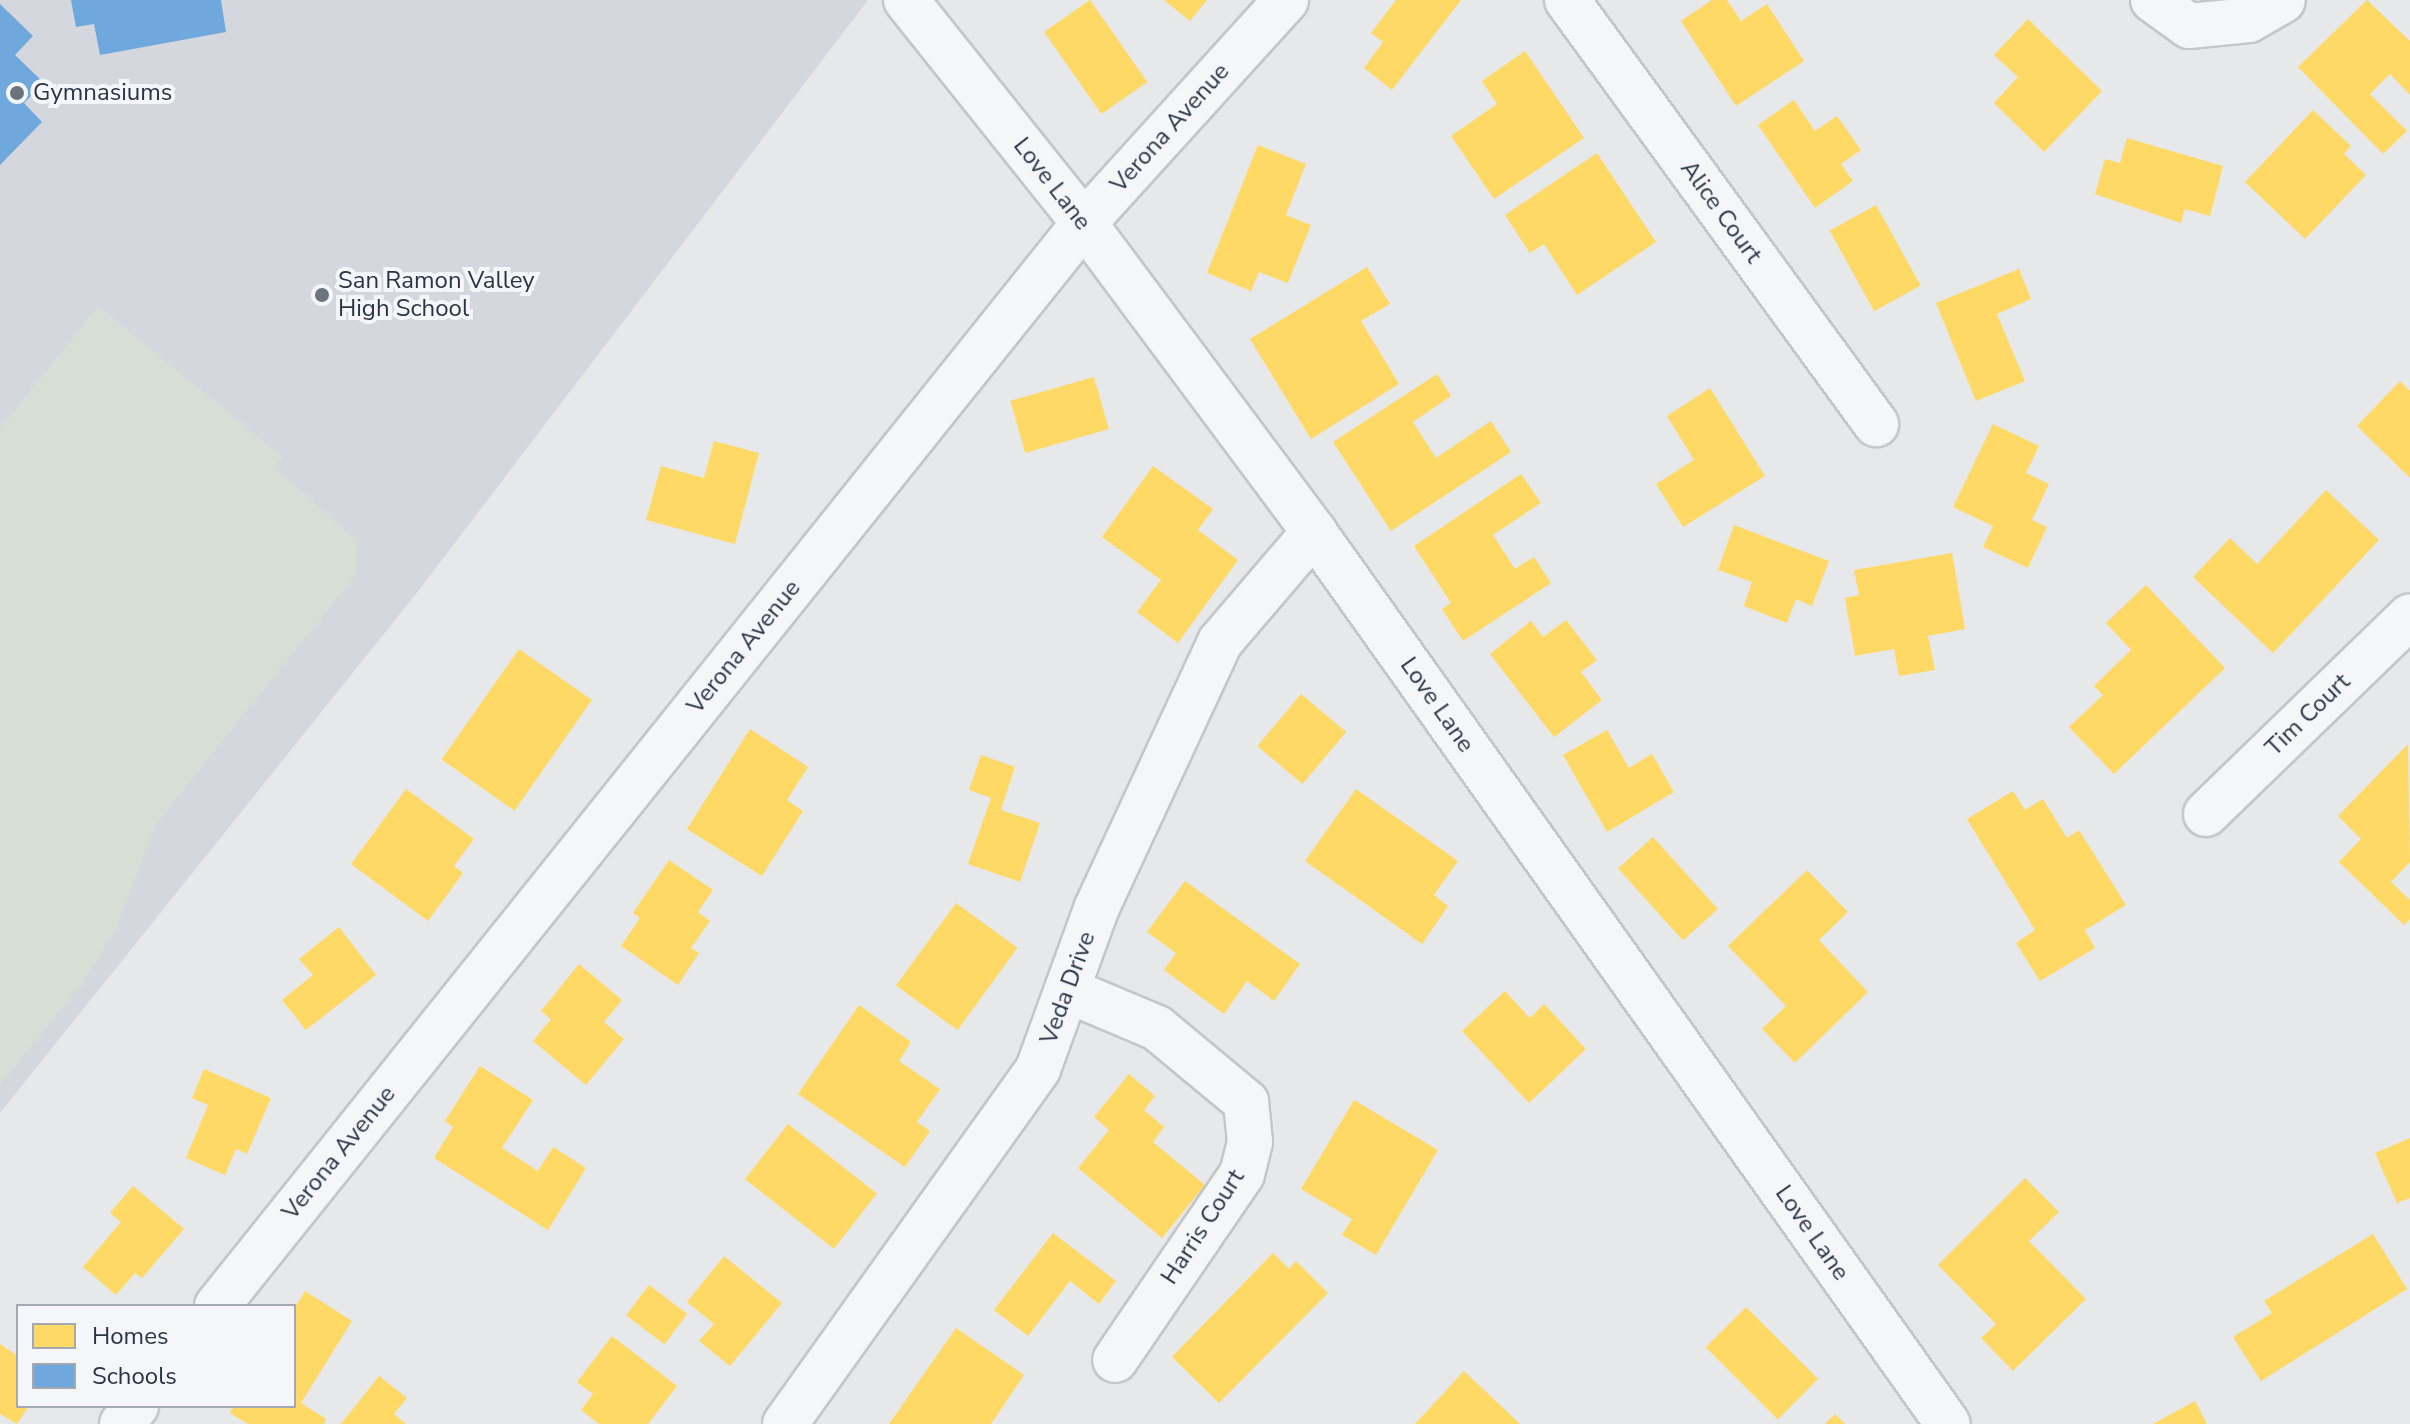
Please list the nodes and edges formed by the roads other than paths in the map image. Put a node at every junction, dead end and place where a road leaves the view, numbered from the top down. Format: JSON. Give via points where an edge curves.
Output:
{"nodes":[{"id":1,"x":906,"y":0,"type":"edge"},
{"id":2,"x":1286,"y":0,"type":"edge"},
{"id":3,"x":1567,"y":0,"type":"edge"},
{"id":4,"x":2153,"y":0,"type":"edge"},
{"id":5,"x":2283,"y":0,"type":"edge"},
{"id":6,"x":1084,"y":223,"type":"junction"},
{"id":7,"x":1876,"y":424,"type":"dead end"},
{"id":8,"x":1314,"y":532,"type":"junction"},
{"id":9,"x":2410,"y":616,"type":"edge"},
{"id":10,"x":2206,"y":814,"type":"dead end"},
{"id":11,"x":1067,"y":990,"type":"junction"},
{"id":12,"x":219,"y":1304,"type":"edge"},
{"id":13,"x":1115,"y":1360,"type":"dead end"},
{"id":14,"x":785,"y":1424,"type":"edge"},
{"id":15,"x":1948,"y":1424,"type":"edge"}],
"edges":[{"from":1,"to":6,"type":"street","name":"Love Lane"},
{"from":2,"to":6,"type":"street","name":"Verona Avenue"},
{"from":3,"to":7,"type":"street","name":"Alice Court"},
{"from":4,"to":5,"type":"street","via":[[2189,26],[2249,20]]},
{"from":6,"to":8,"type":"street","name":"Love Lane"},
{"from":6,"to":12,"type":"street","name":"Verona Avenue"},
{"from":8,"to":11,"type":"street","name":"Veda Drive","via":[[1220,642],[1097,907]]},
{"from":8,"to":15,"type":"street","name":"Love Lane"},
{"from":9,"to":10,"type":"street","name":"Tim Court"},
{"from":11,"to":13,"type":"street","name":"Harris Court","via":[[1157,1028],[1246,1102],[1250,1142],[1242,1174]]},
{"from":11,"to":14,"type":"street","name":"Veda Drive","via":[[1038,1069]]}]}
